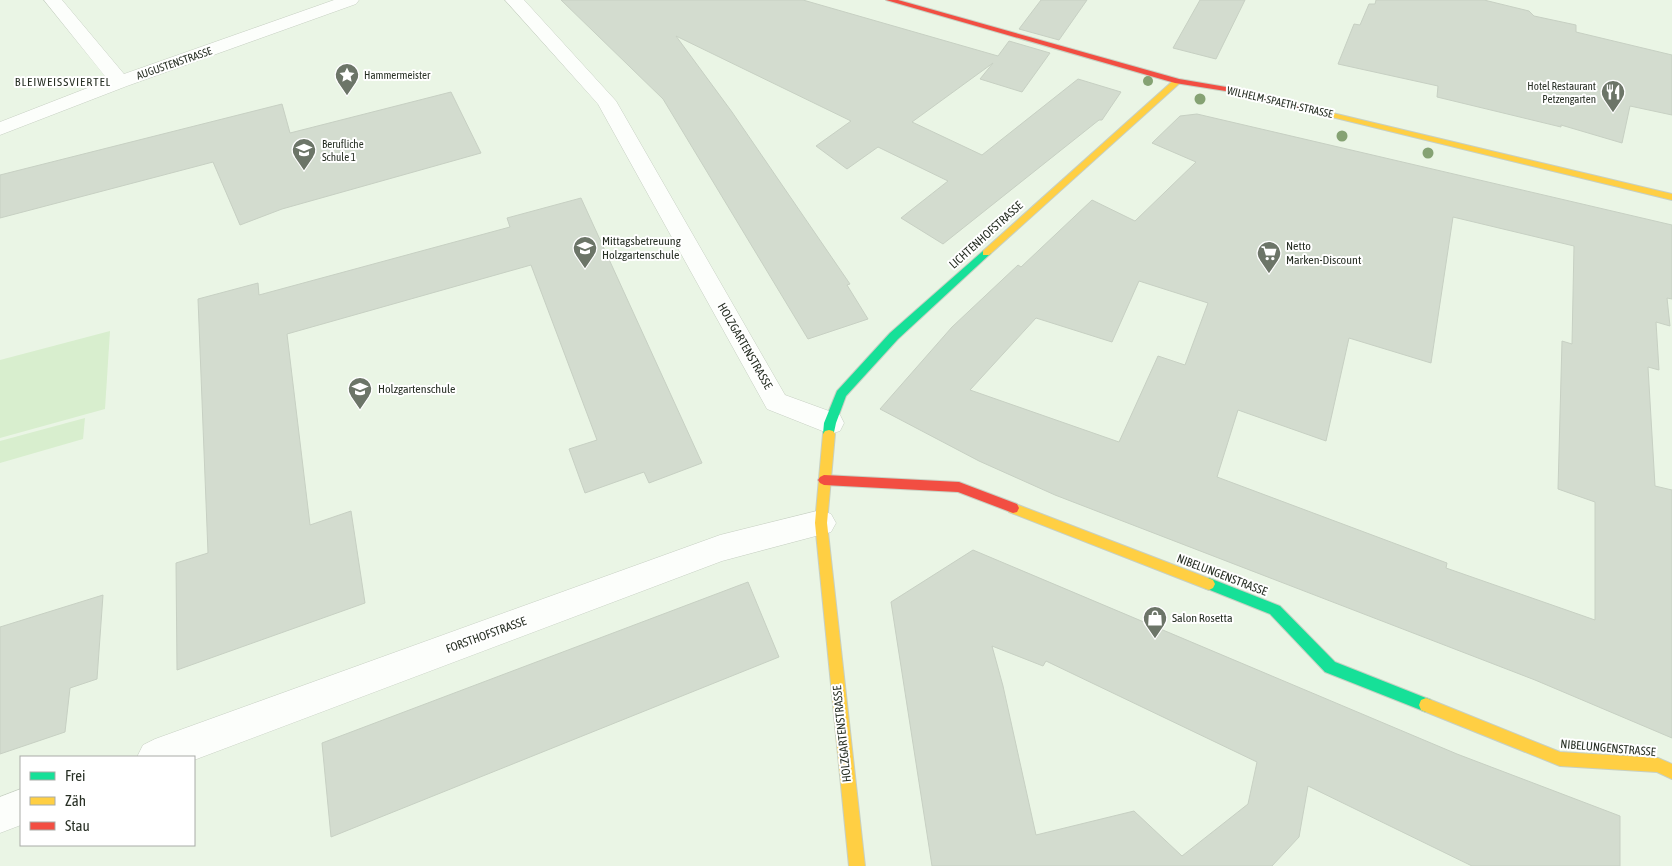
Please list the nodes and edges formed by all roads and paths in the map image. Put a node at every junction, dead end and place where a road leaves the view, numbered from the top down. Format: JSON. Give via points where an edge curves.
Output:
{"nodes":[{"id":1,"x":53,"y":0,"type":"edge"},
{"id":2,"x":350,"y":0,"type":"edge"},
{"id":3,"x":514,"y":0,"type":"edge"},
{"id":4,"x":890,"y":0,"type":"edge"},
{"id":5,"x":1178,"y":81,"type":"junction"},
{"id":6,"x":120,"y":82,"type":"junction"},
{"id":7,"x":0,"y":129,"type":"edge"},
{"id":8,"x":1672,"y":197,"type":"edge"},
{"id":9,"x":830,"y":423,"type":"junction"},
{"id":10,"x":824,"y":480,"type":"junction"},
{"id":11,"x":821,"y":523,"type":"junction"},
{"id":12,"x":158,"y":756,"type":"edge"},
{"id":13,"x":1672,"y":772,"type":"edge"},
{"id":14,"x":20,"y":807,"type":"edge"},
{"id":15,"x":0,"y":815,"type":"edge"},
{"id":16,"x":857,"y":866,"type":"edge"}],
"edges":[{"from":1,"to":6,"type":"street"},
{"from":2,"to":6,"type":"street","name":"AUGUSTENSTRASSE"},
{"from":3,"to":9,"type":"street","name":"HOLZGARTENSTRASSE","via":[[606,101],[776,402]]},
{"from":4,"to":5,"type":"street","name":"WILHELM-SPAETH-STRASSE"},
{"from":5,"to":8,"type":"street","name":"WILHELM-SPAETH-STRASSE","via":[[1232,90]]},
{"from":5,"to":9,"type":"street","name":"LICHTENHOFSTRASSE","via":[[894,336],[841,394]]},
{"from":6,"to":7,"type":"street","name":"AUGUSTENSTRASSE"},
{"from":9,"to":10,"type":"street","name":"HOLZGARTENSTRASSE"},
{"from":10,"to":11,"type":"street","name":"HOLZGARTENSTRASSE"},
{"from":10,"to":13,"type":"street","name":"NIBELUNGENSTRASSE","via":[[959,488],[1274,610],[1330,667],[1560,759],[1658,765]]},
{"from":11,"to":12,"type":"street","name":"FORSTHOFSTRASSE","via":[[720,548]]},
{"from":11,"to":16,"type":"street","name":"HOLZGARTENSTRASSE"},
{"from":14,"to":15,"type":"street"}]}
